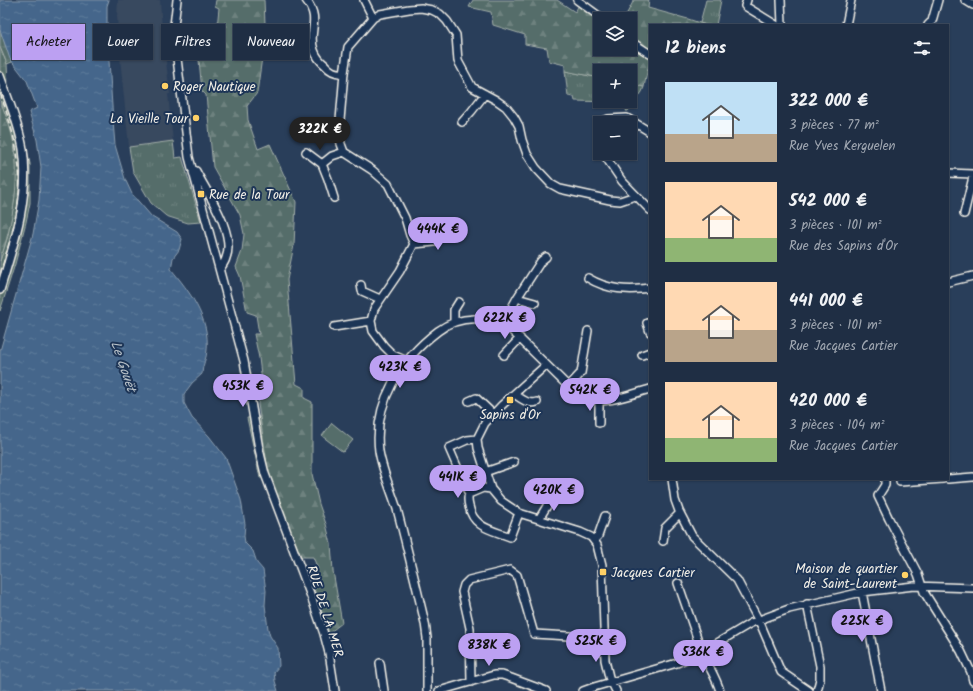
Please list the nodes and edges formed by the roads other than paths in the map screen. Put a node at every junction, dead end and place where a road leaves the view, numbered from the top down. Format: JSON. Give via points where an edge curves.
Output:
{"nodes":[{"id":1,"x":177,"y":0,"type":"edge"},
{"id":2,"x":306,"y":0,"type":"edge"},
{"id":3,"x":364,"y":0,"type":"edge"},
{"id":4,"x":577,"y":0,"type":"edge"},
{"id":5,"x":747,"y":0,"type":"edge"},
{"id":6,"x":781,"y":0,"type":"edge"},
{"id":7,"x":851,"y":0,"type":"edge"},
{"id":8,"x":938,"y":0,"type":"edge"},
{"id":9,"x":965,"y":0,"type":"edge"},
{"id":10,"x":973,"y":5,"type":"edge"},
{"id":11,"x":593,"y":12,"type":"edge"},
{"id":12,"x":373,"y":18,"type":"junction"},
{"id":13,"x":774,"y":24,"type":"edge"},
{"id":14,"x":782,"y":24,"type":"edge"},
{"id":15,"x":846,"y":24,"type":"edge"},
{"id":16,"x":929,"y":24,"type":"edge"},
{"id":17,"x":637,"y":46,"type":"edge"},
{"id":18,"x":649,"y":53,"type":"edge"},
{"id":19,"x":344,"y":73,"type":"junction"},
{"id":20,"x":0,"y":76,"type":"edge"},
{"id":21,"x":485,"y":94,"type":"junction"},
{"id":22,"x":462,"y":122,"type":"dead end"},
{"id":23,"x":637,"y":124,"type":"edge"},
{"id":24,"x":649,"y":132,"type":"edge"},
{"id":25,"x":306,"y":152,"type":"dead end"},
{"id":26,"x":344,"y":152,"type":"junction"},
{"id":27,"x":608,"y":160,"type":"edge"},
{"id":28,"x":322,"y":164,"type":"junction"},
{"id":29,"x":192,"y":169,"type":"junction"},
{"id":30,"x":949,"y":173,"type":"edge"},
{"id":31,"x":973,"y":174,"type":"edge"},
{"id":32,"x":973,"y":177,"type":"edge"},
{"id":33,"x":635,"y":195,"type":"junction"},
{"id":34,"x":334,"y":198,"type":"dead end"},
{"id":35,"x":649,"y":209,"type":"edge"},
{"id":36,"x":964,"y":214,"type":"dead end"},
{"id":37,"x":448,"y":228,"type":"dead end"},
{"id":38,"x":414,"y":244,"type":"junction"},
{"id":39,"x":546,"y":257,"type":"dead end"},
{"id":40,"x":220,"y":270,"type":"junction"},
{"id":41,"x":973,"y":276,"type":"edge"},
{"id":42,"x":588,"y":278,"type":"dead end"},
{"id":43,"x":949,"y":282,"type":"edge"},
{"id":44,"x":361,"y":285,"type":"dead end"},
{"id":45,"x":649,"y":288,"type":"edge"},
{"id":46,"x":0,"y":290,"type":"edge"},
{"id":47,"x":517,"y":298,"type":"junction"},
{"id":48,"x":380,"y":299,"type":"junction"},
{"id":49,"x":459,"y":302,"type":"dead end"},
{"id":50,"x":535,"y":303,"type":"dead end"},
{"id":51,"x":370,"y":321,"type":"junction"},
{"id":52,"x":454,"y":322,"type":"junction"},
{"id":53,"x":647,"y":323,"type":"dead end"},
{"id":54,"x":503,"y":324,"type":"junction"},
{"id":55,"x":334,"y":327,"type":"dead end"},
{"id":56,"x":649,"y":329,"type":"edge"},
{"id":57,"x":588,"y":331,"type":"dead end"},
{"id":58,"x":520,"y":338,"type":"junction"},
{"id":59,"x":649,"y":352,"type":"edge"},
{"id":60,"x":642,"y":355,"type":"dead end"},
{"id":61,"x":504,"y":356,"type":"dead end"},
{"id":62,"x":407,"y":361,"type":"junction"},
{"id":63,"x":546,"y":365,"type":"junction"},
{"id":64,"x":568,"y":387,"type":"junction"},
{"id":65,"x":649,"y":389,"type":"edge"},
{"id":66,"x":514,"y":394,"type":"junction"},
{"id":67,"x":469,"y":401,"type":"dead end"},
{"id":68,"x":538,"y":402,"type":"dead end"},
{"id":69,"x":599,"y":402,"type":"junction"},
{"id":70,"x":493,"y":414,"type":"junction"},
{"id":71,"x":599,"y":423,"type":"dead end"},
{"id":72,"x":477,"y":439,"type":"junction"},
{"id":73,"x":514,"y":462,"type":"dead end"},
{"id":74,"x":485,"y":472,"type":"junction"},
{"id":75,"x":973,"y":477,"type":"edge"},
{"id":76,"x":949,"y":479,"type":"edge"},
{"id":77,"x":672,"y":480,"type":"edge"},
{"id":78,"x":885,"y":480,"type":"edge"},
{"id":79,"x":929,"y":480,"type":"edge"},
{"id":80,"x":900,"y":482,"type":"dead end"},
{"id":81,"x":491,"y":489,"type":"junction"},
{"id":82,"x":469,"y":494,"type":"junction"},
{"id":83,"x":553,"y":496,"type":"dead end"},
{"id":84,"x":519,"y":513,"type":"junction"},
{"id":85,"x":680,"y":513,"type":"junction"},
{"id":86,"x":605,"y":516,"type":"dead end"},
{"id":87,"x":539,"y":519,"type":"junction"},
{"id":88,"x":594,"y":540,"type":"junction"},
{"id":89,"x":663,"y":540,"type":"dead end"},
{"id":90,"x":678,"y":583,"type":"dead end"},
{"id":91,"x":922,"y":586,"type":"junction"},
{"id":92,"x":973,"y":588,"type":"edge"},
{"id":93,"x":862,"y":592,"type":"junction"},
{"id":94,"x":808,"y":604,"type":"junction"},
{"id":95,"x":758,"y":619,"type":"junction"},
{"id":96,"x":604,"y":638,"type":"junction"},
{"id":97,"x":702,"y":652,"type":"junction"},
{"id":98,"x":380,"y":663,"type":"dead end"},
{"id":99,"x":973,"y":681,"type":"edge"},
{"id":100,"x":471,"y":682,"type":"junction"},
{"id":101,"x":612,"y":682,"type":"junction"},
{"id":102,"x":539,"y":690,"type":"edge"},
{"id":103,"x":335,"y":691,"type":"edge"},
{"id":104,"x":384,"y":691,"type":"edge"},
{"id":105,"x":427,"y":691,"type":"edge"},
{"id":106,"x":439,"y":691,"type":"edge"},
{"id":107,"x":546,"y":691,"type":"edge"},
{"id":108,"x":583,"y":691,"type":"edge"},
{"id":109,"x":616,"y":691,"type":"edge"},
{"id":110,"x":720,"y":691,"type":"edge"},
{"id":111,"x":809,"y":691,"type":"edge"},
{"id":112,"x":816,"y":691,"type":"edge"},
{"id":113,"x":881,"y":691,"type":"edge"}],
"edges":[{"from":1,"to":29,"type":"street","name":"RUE DE LA MER","via":[[175,42],[186,143]]},
{"from":2,"to":19,"type":"street","via":[[312,7],[315,18],[313,49],[319,59],[334,73]]},
{"from":3,"to":12,"type":"street"},
{"from":4,"to":11,"type":"street"},
{"from":5,"to":13,"type":"street","via":[[745,6]]},
{"from":6,"to":14,"type":"street"},
{"from":7,"to":15,"type":"street"},
{"from":8,"to":16,"type":"street"},
{"from":9,"to":10,"type":"street"},
{"from":12,"to":19,"type":"street","via":[[348,47]]},
{"from":12,"to":21,"type":"street","via":[[380,14],[421,8],[440,14],[456,35],[458,61],[468,80],[472,87]]},
{"from":17,"to":18,"type":"street"},
{"from":19,"to":26,"type":"street","via":[[339,132]]},
{"from":20,"to":46,"type":"street","via":[[23,148],[25,186],[20,222]]},
{"from":21,"to":22,"type":"street"},
{"from":21,"to":33,"type":"street","via":[[506,107],[514,116],[526,154],[551,184],[560,189],[610,200]]},
{"from":23,"to":24,"type":"street"},
{"from":25,"to":28,"type":"street"},
{"from":26,"to":28,"type":"street","via":[[332,156]]},
{"from":26,"to":38,"type":"street","via":[[388,184],[405,218]]},
{"from":27,"to":33,"type":"street"},
{"from":28,"to":34,"type":"street"},
{"from":29,"to":40,"type":"street","name":"RUE DE LA MER"},
{"from":29,"to":40,"type":"street","via":[[196,171],[226,230],[227,258]]},
{"from":30,"to":31,"type":"street"},
{"from":32,"to":36,"type":"street"},
{"from":33,"to":35,"type":"street"},
{"from":37,"to":38,"type":"street","via":[[434,242]]},
{"from":38,"to":48,"type":"street","via":[[400,271]]},
{"from":39,"to":47,"type":"street"},
{"from":40,"to":103,"type":"street","name":"RUE DE LA MER","via":[[244,362],[265,474],[324,634]]},
{"from":41,"to":43,"type":"street"},
{"from":42,"to":45,"type":"street","via":[[616,289]]},
{"from":44,"to":48,"type":"street","via":[[362,290]]},
{"from":47,"to":50,"type":"street"},
{"from":47,"to":54,"type":"street"},
{"from":48,"to":51,"type":"street"},
{"from":49,"to":52,"type":"street","via":[[454,310]]},
{"from":51,"to":55,"type":"street"},
{"from":51,"to":62,"type":"street","via":[[373,331],[384,346],[393,355]]},
{"from":52,"to":54,"type":"street","via":[[480,319]]},
{"from":52,"to":62,"type":"street","via":[[437,332]]},
{"from":53,"to":56,"type":"street"},
{"from":54,"to":58,"type":"street"},
{"from":57,"to":64,"type":"street","via":[[581,373]]},
{"from":58,"to":61,"type":"street"},
{"from":58,"to":63,"type":"street"},
{"from":59,"to":60,"type":"street"},
{"from":62,"to":105,"type":"street","via":[[394,380],[382,408],[378,428],[379,451],[397,508],[425,623]]},
{"from":63,"to":64,"type":"street"},
{"from":63,"to":66,"type":"street"},
{"from":64,"to":69,"type":"street","via":[[582,398]]},
{"from":65,"to":69,"type":"street"},
{"from":66,"to":68,"type":"street","via":[[531,404]]},
{"from":66,"to":70,"type":"street"},
{"from":67,"to":70,"type":"street","via":[[476,398]]},
{"from":69,"to":71,"type":"street"},
{"from":70,"to":72,"type":"street"},
{"from":72,"to":74,"type":"street"},
{"from":72,"to":82,"type":"street","via":[[467,440],[449,448]]},
{"from":73,"to":74,"type":"street"},
{"from":74,"to":81,"type":"street"},
{"from":75,"to":76,"type":"street"},
{"from":77,"to":85,"type":"street"},
{"from":78,"to":91,"type":"street","via":[[885,485],[878,496]]},
{"from":79,"to":80,"type":"street"},
{"from":81,"to":82,"type":"street","via":[[483,488]]},
{"from":81,"to":84,"type":"street","via":[[501,502]]},
{"from":82,"to":84,"type":"street","via":[[467,496],[470,513],[478,525],[510,537]]},
{"from":83,"to":87,"type":"street"},
{"from":84,"to":87,"type":"street"},
{"from":85,"to":89,"type":"street","via":[[665,528]]},
{"from":85,"to":95,"type":"street","via":[[692,536],[738,580]]},
{"from":86,"to":88,"type":"street"},
{"from":87,"to":88,"type":"street","via":[[580,532]]},
{"from":88,"to":96,"type":"street","via":[[602,565]]},
{"from":90,"to":97,"type":"street"},
{"from":91,"to":92,"type":"street"},
{"from":91,"to":93,"type":"street"},
{"from":91,"to":99,"type":"street","via":[[961,651]]},
{"from":93,"to":94,"type":"street"},
{"from":93,"to":113,"type":"street"},
{"from":94,"to":95,"type":"street"},
{"from":94,"to":112,"type":"street","via":[[820,666],[820,679]]},
{"from":95,"to":97,"type":"street"},
{"from":95,"to":111,"type":"street","via":[[781,672]]},
{"from":96,"to":100,"type":"street","via":[[534,634],[517,575],[510,570],[469,580],[462,592],[470,628]]},
{"from":96,"to":101,"type":"street","via":[[605,660]]},
{"from":97,"to":101,"type":"street","via":[[677,663]]},
{"from":97,"to":110,"type":"street"},
{"from":98,"to":104,"type":"street"},
{"from":100,"to":102,"type":"street","via":[[502,675]]},
{"from":100,"to":106,"type":"street"},
{"from":101,"to":108,"type":"street"},
{"from":101,"to":109,"type":"street"},
{"from":102,"to":107,"type":"street"}]}
